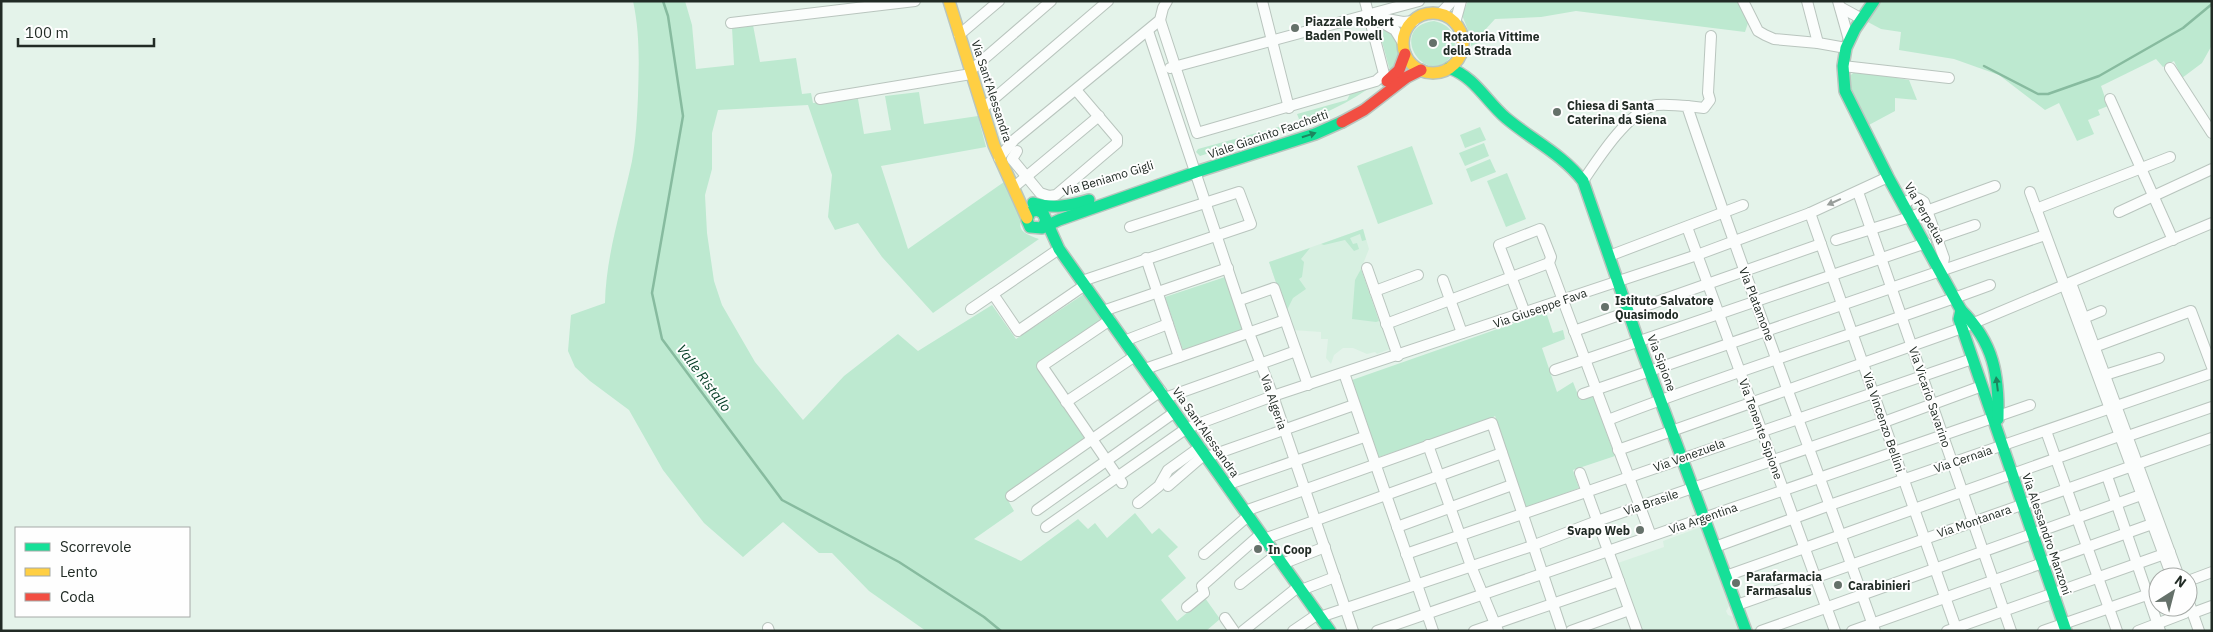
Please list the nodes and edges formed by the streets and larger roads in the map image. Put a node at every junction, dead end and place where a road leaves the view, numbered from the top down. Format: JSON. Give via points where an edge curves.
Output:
{"nodes":[{"id":1,"x":915,"y":1,"type":"edge"},
{"id":2,"x":949,"y":1,"type":"edge"},
{"id":3,"x":998,"y":1,"type":"edge"},
{"id":4,"x":1051,"y":1,"type":"edge"},
{"id":5,"x":1108,"y":1,"type":"edge"},
{"id":6,"x":1167,"y":1,"type":"edge"},
{"id":7,"x":1262,"y":1,"type":"edge"},
{"id":8,"x":1365,"y":1,"type":"edge"},
{"id":9,"x":1419,"y":1,"type":"edge"},
{"id":10,"x":1452,"y":1,"type":"edge"},
{"id":11,"x":1461,"y":1,"type":"edge"},
{"id":12,"x":1743,"y":1,"type":"edge"},
{"id":13,"x":1806,"y":1,"type":"edge"},
{"id":14,"x":1874,"y":1,"type":"edge"},
{"id":15,"x":1839,"y":4,"type":"edge"},
{"id":16,"x":1440,"y":14,"type":"junction"},
{"id":17,"x":1371,"y":16,"type":"junction"},
{"id":18,"x":1862,"y":19,"type":"junction"},
{"id":19,"x":1160,"y":20,"type":"junction"},
{"id":20,"x":1414,"y":21,"type":"junction"},
{"id":21,"x":731,"y":23,"type":"dead end"},
{"id":22,"x":1455,"y":23,"type":"junction"},
{"id":23,"x":1148,"y":31,"type":"junction"},
{"id":24,"x":959,"y":35,"type":"junction"},
{"id":25,"x":1711,"y":36,"type":"dead end"},
{"id":26,"x":1272,"y":41,"type":"junction"},
{"id":27,"x":1818,"y":43,"type":"junction"},
{"id":28,"x":1848,"y":44,"type":"junction"},
{"id":29,"x":1404,"y":49,"type":"junction"},
{"id":30,"x":1462,"y":50,"type":"junction"},
{"id":31,"x":1843,"y":66,"type":"junction"},
{"id":32,"x":1175,"y":67,"type":"junction"},
{"id":33,"x":1449,"y":68,"type":"junction"},
{"id":34,"x":2170,"y":68,"type":"dead end"},
{"id":35,"x":1421,"y":70,"type":"junction"},
{"id":36,"x":1162,"y":71,"type":"junction"},
{"id":37,"x":971,"y":73,"type":"junction"},
{"id":38,"x":1949,"y":78,"type":"dead end"},
{"id":39,"x":1478,"y":88,"type":"junction"},
{"id":40,"x":1076,"y":90,"type":"junction"},
{"id":41,"x":820,"y":99,"type":"dead end"},
{"id":42,"x":2110,"y":99,"type":"dead end"},
{"id":43,"x":1687,"y":106,"type":"junction"},
{"id":44,"x":982,"y":108,"type":"junction"},
{"id":45,"x":1289,"y":108,"type":"junction"},
{"id":46,"x":1099,"y":116,"type":"junction"},
{"id":47,"x":2212,"y":133,"type":"edge"},
{"id":48,"x":1014,"y":140,"type":"junction"},
{"id":49,"x":994,"y":145,"type":"junction"},
{"id":50,"x":1017,"y":151,"type":"dead end"},
{"id":51,"x":2170,"y":157,"type":"dead end"},
{"id":52,"x":999,"y":158,"type":"junction"},
{"id":53,"x":1195,"y":168,"type":"junction"},
{"id":54,"x":2212,"y":169,"type":"edge"},
{"id":55,"x":2140,"y":170,"type":"junction"},
{"id":56,"x":1026,"y":177,"type":"junction"},
{"id":57,"x":1888,"y":177,"type":"junction"},
{"id":58,"x":1583,"y":181,"type":"junction"},
{"id":59,"x":1995,"y":186,"type":"dead end"},
{"id":60,"x":1014,"y":187,"type":"junction"},
{"id":61,"x":1858,"y":192,"type":"junction"},
{"id":62,"x":2030,"y":192,"type":"dead end"},
{"id":63,"x":2153,"y":196,"type":"junction"},
{"id":64,"x":1029,"y":201,"type":"junction"},
{"id":65,"x":1207,"y":202,"type":"junction"},
{"id":66,"x":1904,"y":204,"type":"junction"},
{"id":67,"x":1075,"y":205,"type":"junction"},
{"id":68,"x":1743,"y":205,"type":"dead end"},
{"id":69,"x":2036,"y":209,"type":"junction"},
{"id":70,"x":1928,"y":210,"type":"junction"},
{"id":71,"x":2118,"y":212,"type":"dead end"},
{"id":72,"x":1723,"y":213,"type":"junction"},
{"id":73,"x":1810,"y":213,"type":"junction"},
{"id":74,"x":1910,"y":217,"type":"junction"},
{"id":75,"x":1045,"y":221,"type":"junction"},
{"id":76,"x":2212,"y":223,"type":"edge"},
{"id":77,"x":1975,"y":225,"type":"dead end"},
{"id":78,"x":1130,"y":227,"type":"dead end"},
{"id":79,"x":1686,"y":227,"type":"junction"},
{"id":80,"x":1871,"y":229,"type":"junction"},
{"id":81,"x":2045,"y":235,"type":"junction"},
{"id":82,"x":1217,"y":236,"type":"junction"},
{"id":83,"x":1937,"y":238,"type":"junction"},
{"id":84,"x":1836,"y":240,"type":"dead end"},
{"id":85,"x":2172,"y":240,"type":"junction"},
{"id":86,"x":1733,"y":242,"type":"junction"},
{"id":87,"x":1926,"y":243,"type":"junction"},
{"id":88,"x":1821,"y":244,"type":"junction"},
{"id":89,"x":1059,"y":249,"type":"junction"},
{"id":90,"x":1697,"y":255,"type":"junction"},
{"id":91,"x":1609,"y":256,"type":"junction"},
{"id":92,"x":1146,"y":258,"type":"junction"},
{"id":93,"x":1881,"y":258,"type":"junction"},
{"id":94,"x":1549,"y":263,"type":"junction"},
{"id":95,"x":1228,"y":268,"type":"junction"},
{"id":96,"x":1368,"y":268,"type":"dead end"},
{"id":97,"x":1942,"y":270,"type":"junction"},
{"id":98,"x":1745,"y":272,"type":"junction"},
{"id":99,"x":1418,"y":275,"type":"dead end"},
{"id":100,"x":1832,"y":275,"type":"junction"},
{"id":101,"x":1512,"y":278,"type":"junction"},
{"id":102,"x":1443,"y":280,"type":"dead end"},
{"id":103,"x":1618,"y":281,"type":"junction"},
{"id":104,"x":1083,"y":283,"type":"junction"},
{"id":105,"x":1990,"y":285,"type":"dead end"},
{"id":106,"x":2067,"y":285,"type":"junction"},
{"id":107,"x":1708,"y":286,"type":"junction"},
{"id":108,"x":1892,"y":288,"type":"junction"},
{"id":109,"x":1375,"y":291,"type":"junction"},
{"id":110,"x":1158,"y":292,"type":"junction"},
{"id":111,"x":993,"y":294,"type":"junction"},
{"id":112,"x":1956,"y":298,"type":"junction"},
{"id":113,"x":1563,"y":299,"type":"junction"},
{"id":114,"x":1240,"y":300,"type":"junction"},
{"id":115,"x":1450,"y":301,"type":"junction"},
{"id":116,"x":1756,"y":301,"type":"junction"},
{"id":117,"x":1843,"y":305,"type":"junction"},
{"id":118,"x":971,"y":310,"type":"dead end"},
{"id":119,"x":2101,"y":311,"type":"dead end"},
{"id":120,"x":1629,"y":312,"type":"junction"},
{"id":121,"x":1525,"y":314,"type":"junction"},
{"id":122,"x":1719,"y":314,"type":"junction"},
{"id":123,"x":1106,"y":315,"type":"junction"},
{"id":124,"x":1902,"y":318,"type":"junction"},
{"id":125,"x":2084,"y":318,"type":"junction"},
{"id":126,"x":1284,"y":320,"type":"junction"},
{"id":127,"x":1168,"y":324,"type":"junction"},
{"id":128,"x":1386,"y":324,"type":"junction"},
{"id":129,"x":1967,"y":326,"type":"junction"},
{"id":130,"x":1574,"y":331,"type":"junction"},
{"id":131,"x":1767,"y":331,"type":"junction"},
{"id":132,"x":1250,"y":333,"type":"junction"},
{"id":133,"x":1462,"y":333,"type":"junction"},
{"id":134,"x":1854,"y":335,"type":"junction"},
{"id":135,"x":1638,"y":340,"type":"junction"},
{"id":136,"x":1124,"y":341,"type":"junction"},
{"id":137,"x":1730,"y":344,"type":"junction"},
{"id":138,"x":1912,"y":346,"type":"junction"},
{"id":139,"x":2094,"y":347,"type":"junction"},
{"id":140,"x":1296,"y":351,"type":"junction"},
{"id":141,"x":1135,"y":356,"type":"junction"},
{"id":142,"x":1398,"y":356,"type":"junction"},
{"id":143,"x":1179,"y":357,"type":"junction"},
{"id":144,"x":2158,"y":358,"type":"dead end"},
{"id":145,"x":1778,"y":359,"type":"junction"},
{"id":146,"x":1972,"y":359,"type":"junction"},
{"id":147,"x":1585,"y":360,"type":"junction"},
{"id":148,"x":1261,"y":364,"type":"junction"},
{"id":149,"x":1864,"y":364,"type":"junction"},
{"id":150,"x":2212,"y":367,"type":"edge"},
{"id":151,"x":1145,"y":369,"type":"junction"},
{"id":152,"x":1555,"y":370,"type":"dead end"},
{"id":153,"x":1649,"y":370,"type":"junction"},
{"id":154,"x":1740,"y":372,"type":"junction"},
{"id":155,"x":2212,"y":373,"type":"edge"},
{"id":156,"x":1344,"y":374,"type":"junction"},
{"id":157,"x":1922,"y":376,"type":"junction"},
{"id":158,"x":2105,"y":376,"type":"junction"},
{"id":159,"x":1308,"y":385,"type":"junction"},
{"id":160,"x":1982,"y":386,"type":"junction"},
{"id":161,"x":1788,"y":389,"type":"junction"},
{"id":162,"x":1596,"y":390,"type":"junction"},
{"id":163,"x":1874,"y":393,"type":"junction"},
{"id":164,"x":1583,"y":394,"type":"dead end"},
{"id":165,"x":1163,"y":395,"type":"junction"},
{"id":166,"x":1273,"y":396,"type":"junction"},
{"id":167,"x":1661,"y":400,"type":"junction"},
{"id":168,"x":1066,"y":402,"type":"junction"},
{"id":169,"x":1752,"y":402,"type":"junction"},
{"id":170,"x":1932,"y":404,"type":"junction"},
{"id":171,"x":2030,"y":404,"type":"dead end"},
{"id":172,"x":1354,"y":405,"type":"junction"},
{"id":173,"x":2212,"y":407,"type":"edge"},
{"id":174,"x":2113,"y":408,"type":"junction"},
{"id":175,"x":1175,"y":412,"type":"junction"},
{"id":176,"x":1995,"y":415,"type":"junction"},
{"id":177,"x":1798,"y":418,"type":"junction"},
{"id":178,"x":1608,"y":420,"type":"junction"},
{"id":179,"x":1884,"y":422,"type":"junction"},
{"id":180,"x":1187,"y":428,"type":"junction"},
{"id":181,"x":1284,"y":430,"type":"junction"},
{"id":182,"x":1761,"y":430,"type":"junction"},
{"id":183,"x":1672,"y":431,"type":"junction"},
{"id":184,"x":2046,"y":431,"type":"junction"},
{"id":185,"x":1942,"y":433,"type":"junction"},
{"id":186,"x":2123,"y":436,"type":"junction"},
{"id":187,"x":1364,"y":437,"type":"junction"},
{"id":188,"x":2212,"y":438,"type":"edge"},
{"id":189,"x":1092,"y":440,"type":"junction"},
{"id":190,"x":1428,"y":445,"type":"junction"},
{"id":191,"x":2003,"y":445,"type":"junction"},
{"id":192,"x":1808,"y":447,"type":"junction"},
{"id":193,"x":1618,"y":450,"type":"junction"},
{"id":194,"x":1892,"y":451,"type":"junction"},
{"id":195,"x":1502,"y":452,"type":"junction"},
{"id":196,"x":1204,"y":453,"type":"junction"},
{"id":197,"x":1683,"y":457,"type":"junction"},
{"id":198,"x":1772,"y":459,"type":"junction"},
{"id":199,"x":2057,"y":460,"type":"junction"},
{"id":200,"x":1107,"y":461,"type":"junction"},
{"id":201,"x":1294,"y":461,"type":"junction"},
{"id":202,"x":1953,"y":463,"type":"junction"},
{"id":203,"x":1374,"y":466,"type":"junction"},
{"id":204,"x":2135,"y":466,"type":"junction"},
{"id":205,"x":1580,"y":472,"type":"dead end"},
{"id":206,"x":2013,"y":474,"type":"junction"},
{"id":207,"x":1439,"y":476,"type":"junction"},
{"id":208,"x":2107,"y":476,"type":"junction"},
{"id":209,"x":1629,"y":477,"type":"junction"},
{"id":210,"x":1819,"y":477,"type":"junction"},
{"id":211,"x":1120,"y":480,"type":"junction"},
{"id":212,"x":1904,"y":480,"type":"junction"},
{"id":213,"x":1226,"y":485,"type":"junction"},
{"id":214,"x":1512,"y":485,"type":"junction"},
{"id":215,"x":1168,"y":486,"type":"dead end"},
{"id":216,"x":1694,"y":487,"type":"junction"},
{"id":217,"x":2067,"y":489,"type":"junction"},
{"id":218,"x":1304,"y":490,"type":"junction"},
{"id":219,"x":1784,"y":490,"type":"junction"},
{"id":220,"x":1587,"y":492,"type":"junction"},
{"id":221,"x":1963,"y":493,"type":"junction"},
{"id":222,"x":1384,"y":495,"type":"junction"},
{"id":223,"x":2142,"y":495,"type":"junction"},
{"id":224,"x":1010,"y":496,"type":"dead end"},
{"id":225,"x":1138,"y":503,"type":"dead end"},
{"id":226,"x":2117,"y":504,"type":"junction"},
{"id":227,"x":1830,"y":505,"type":"junction"},
{"id":228,"x":2023,"y":505,"type":"junction"},
{"id":229,"x":1640,"y":506,"type":"junction"},
{"id":230,"x":1450,"y":508,"type":"junction"},
{"id":231,"x":1037,"y":510,"type":"dead end"},
{"id":232,"x":1914,"y":510,"type":"junction"},
{"id":233,"x":1246,"y":514,"type":"junction"},
{"id":234,"x":1522,"y":514,"type":"junction"},
{"id":235,"x":1704,"y":518,"type":"junction"},
{"id":236,"x":1795,"y":518,"type":"junction"},
{"id":237,"x":2078,"y":518,"type":"junction"},
{"id":238,"x":1314,"y":520,"type":"junction"},
{"id":239,"x":1597,"y":521,"type":"junction"},
{"id":240,"x":1973,"y":521,"type":"junction"},
{"id":241,"x":2152,"y":524,"type":"junction"},
{"id":242,"x":1046,"y":527,"type":"dead end"},
{"id":243,"x":1397,"y":527,"type":"junction"},
{"id":244,"x":2127,"y":534,"type":"junction"},
{"id":245,"x":1841,"y":535,"type":"junction"},
{"id":246,"x":2033,"y":535,"type":"junction"},
{"id":247,"x":1263,"y":536,"type":"junction"},
{"id":248,"x":1461,"y":536,"type":"junction"},
{"id":249,"x":1651,"y":536,"type":"junction"},
{"id":250,"x":1924,"y":539,"type":"junction"},
{"id":251,"x":1532,"y":546,"type":"junction"},
{"id":252,"x":1325,"y":547,"type":"junction"},
{"id":253,"x":1715,"y":547,"type":"junction"},
{"id":254,"x":1805,"y":548,"type":"junction"},
{"id":255,"x":2088,"y":548,"type":"junction"},
{"id":256,"x":1608,"y":551,"type":"junction"},
{"id":257,"x":1984,"y":551,"type":"junction"},
{"id":258,"x":2167,"y":553,"type":"junction"},
{"id":259,"x":1204,"y":554,"type":"dead end"},
{"id":260,"x":1406,"y":554,"type":"junction"},
{"id":261,"x":1279,"y":560,"type":"junction"},
{"id":262,"x":2137,"y":564,"type":"junction"},
{"id":263,"x":1852,"y":565,"type":"junction"},
{"id":264,"x":2043,"y":565,"type":"junction"},
{"id":265,"x":1471,"y":566,"type":"junction"},
{"id":266,"x":2170,"y":567,"type":"edge"},
{"id":267,"x":2174,"y":567,"type":"edge"},
{"id":268,"x":1935,"y":568,"type":"junction"},
{"id":269,"x":2212,"y":572,"type":"edge"},
{"id":270,"x":1542,"y":575,"type":"junction"},
{"id":271,"x":1726,"y":576,"type":"junction"},
{"id":272,"x":1335,"y":577,"type":"junction"},
{"id":273,"x":1816,"y":577,"type":"junction"},
{"id":274,"x":2099,"y":577,"type":"junction"},
{"id":275,"x":2198,"y":577,"type":"edge"},
{"id":276,"x":1619,"y":581,"type":"junction"},
{"id":277,"x":1994,"y":581,"type":"junction"},
{"id":278,"x":1240,"y":584,"type":"dead end"},
{"id":279,"x":1417,"y":584,"type":"junction"},
{"id":280,"x":2148,"y":584,"type":"edge"},
{"id":281,"x":1300,"y":589,"type":"junction"},
{"id":282,"x":2053,"y":593,"type":"junction"},
{"id":283,"x":1862,"y":594,"type":"junction"},
{"id":284,"x":1483,"y":595,"type":"junction"},
{"id":285,"x":2148,"y":595,"type":"edge"},
{"id":286,"x":1946,"y":598,"type":"junction"},
{"id":287,"x":1553,"y":603,"type":"junction"},
{"id":288,"x":1737,"y":605,"type":"junction"},
{"id":289,"x":2212,"y":606,"type":"edge"},
{"id":290,"x":1187,"y":607,"type":"dead end"},
{"id":291,"x":1827,"y":607,"type":"junction"},
{"id":292,"x":2109,"y":607,"type":"junction"},
{"id":293,"x":1345,"y":609,"type":"junction"},
{"id":294,"x":2198,"y":609,"type":"edge"},
{"id":295,"x":1629,"y":610,"type":"junction"},
{"id":296,"x":2005,"y":611,"type":"junction"},
{"id":297,"x":1427,"y":614,"type":"junction"},
{"id":298,"x":1319,"y":615,"type":"junction"},
{"id":299,"x":2176,"y":617,"type":"edge"},
{"id":300,"x":2188,"y":617,"type":"edge"},
{"id":301,"x":2191,"y":617,"type":"edge"},
{"id":302,"x":1225,"y":618,"type":"dead end"},
{"id":303,"x":1496,"y":627,"type":"edge"},
{"id":304,"x":1874,"y":627,"type":"edge"},
{"id":305,"x":2159,"y":627,"type":"edge"},
{"id":306,"x":2065,"y":628,"type":"edge"},
{"id":307,"x":1953,"y":630,"type":"edge"},
{"id":308,"x":1234,"y":631,"type":"edge"},
{"id":309,"x":1243,"y":631,"type":"edge"},
{"id":310,"x":1293,"y":631,"type":"edge"},
{"id":311,"x":1330,"y":631,"type":"edge"},
{"id":312,"x":1353,"y":631,"type":"edge"},
{"id":313,"x":1377,"y":631,"type":"edge"},
{"id":314,"x":1433,"y":631,"type":"edge"},
{"id":315,"x":1474,"y":631,"type":"edge"},
{"id":316,"x":1562,"y":631,"type":"edge"},
{"id":317,"x":1571,"y":631,"type":"edge"},
{"id":318,"x":1637,"y":631,"type":"edge"},
{"id":319,"x":1746,"y":631,"type":"edge"},
{"id":320,"x":1761,"y":631,"type":"edge"},
{"id":321,"x":1835,"y":631,"type":"edge"},
{"id":322,"x":1852,"y":631,"type":"edge"},
{"id":323,"x":2011,"y":631,"type":"edge"},
{"id":324,"x":2043,"y":631,"type":"edge"},
{"id":325,"x":2117,"y":631,"type":"edge"},
{"id":326,"x":2138,"y":631,"type":"edge"},
{"id":327,"x":2192,"y":631,"type":"edge"},
{"id":328,"x":2199,"y":631,"type":"edge"}],
"edges":[{"from":1,"to":21,"type":"street"},
{"from":2,"to":24,"type":"street","name":"Via Sant'Alessandra"},
{"from":3,"to":24,"type":"street"},
{"from":4,"to":37,"type":"street"},
{"from":5,"to":44,"type":"street"},
{"from":6,"to":19,"type":"street"},
{"from":7,"to":26,"type":"street"},
{"from":8,"to":17,"type":"street"},
{"from":9,"to":17,"type":"street"},
{"from":10,"to":16,"type":"street"},
{"from":11,"to":22,"type":"street"},
{"from":12,"to":27,"type":"street","via":[[1758,31],[1765,35],[1774,39]]},
{"from":13,"to":27,"type":"street"},
{"from":14,"to":18,"type":"street","name":"Via Perpetua"},
{"from":15,"to":18,"type":"street"},
{"from":15,"to":28,"type":"street"},
{"from":16,"to":20,"type":"street","via":[[1426,14]]},
{"from":16,"to":22,"type":"street"},
{"from":17,"to":20,"type":"street"},
{"from":17,"to":26,"type":"street"},
{"from":17,"to":29,"type":"street","via":[[1395,30]]},
{"from":17,"to":45,"type":"street","via":[[1384,74],[1368,84]]},
{"from":18,"to":28,"type":"street","name":"Via Perpetua"},
{"from":19,"to":23,"type":"street"},
{"from":19,"to":32,"type":"street"},
{"from":20,"to":29,"type":"street","via":[[1406,31]]},
{"from":22,"to":30,"type":"street","via":[[1462,36]]},
{"from":23,"to":36,"type":"street","name":"Via Algeria"},
{"from":23,"to":40,"type":"street"},
{"from":24,"to":37,"type":"street","name":"Via Sant'Alessandra"},
{"from":25,"to":43,"type":"street","via":[[1710,100],[1704,108]]},
{"from":26,"to":32,"type":"street"},
{"from":26,"to":45,"type":"street"},
{"from":27,"to":28,"type":"street"},
{"from":28,"to":31,"type":"street","name":"Via Perpetua"},
{"from":29,"to":35,"type":"street","via":[[1414,66]]},
{"from":29,"to":53,"type":"street","name":"Viale Giacinto Facchetti","via":[[1399,70],[1386,83],[1343,111]]},
{"from":30,"to":33,"type":"street"},
{"from":30,"to":39,"type":"street"},
{"from":31,"to":38,"type":"street"},
{"from":31,"to":57,"type":"street","name":"Via Perpetua","via":[[1843,80],[1850,104]]},
{"from":32,"to":36,"type":"street"},
{"from":32,"to":45,"type":"street","via":[[1197,133]]},
{"from":33,"to":35,"type":"street","via":[[1430,73]]},
{"from":33,"to":39,"type":"street","via":[[1462,73]]},
{"from":34,"to":47,"type":"street"},
{"from":53,"to":35,"type":"street","name":"Viale Giacinto Facchetti","one_way":true,"via":[[1334,126],[1371,106],[1406,76]]},
{"from":36,"to":53,"type":"street","name":"Via Algeria"},
{"from":37,"to":41,"type":"street"},
{"from":37,"to":44,"type":"street","name":"Via Sant'Alessandra"},
{"from":39,"to":58,"type":"street","name":"Via Sipione","via":[[1518,129],[1567,162]]},
{"from":40,"to":46,"type":"street"},
{"from":40,"to":48,"type":"street"},
{"from":42,"to":55,"type":"street"},
{"from":43,"to":58,"type":"street","via":[[1651,106],[1638,114],[1612,139]]},
{"from":43,"to":72,"type":"street","name":"Via Platamone"},
{"from":44,"to":49,"type":"street","name":"Via Sant'Alessandra"},
{"from":46,"to":56,"type":"street"},
{"from":46,"to":56,"type":"street","via":[[1118,138],[1117,143],[1056,195],[1040,194]]},
{"from":48,"to":49,"type":"street"},
{"from":48,"to":52,"type":"street"},
{"from":49,"to":52,"type":"street","name":"Via Sant'Alessandra"},
{"from":50,"to":56,"type":"street","via":[[1012,159]]},
{"from":51,"to":55,"type":"street"},
{"from":52,"to":60,"type":"street","name":"Via Sant'Alessandra"},
{"from":53,"to":65,"type":"street","name":"Via Algeria"},
{"from":53,"to":67,"type":"street","name":"Via Beniamo Gigli"},
{"from":53,"to":75,"type":"street","name":"Via Beniamo Gigli"},
{"from":54,"to":63,"type":"street"},
{"from":55,"to":63,"type":"street"},
{"from":55,"to":69,"type":"street"},
{"from":56,"to":60,"type":"street"},
{"from":57,"to":61,"type":"street","name":"Via Giuseppe Fava"},
{"from":57,"to":66,"type":"street","name":"Via Perpetua"},
{"from":58,"to":91,"type":"street","name":"Via Sipione"},
{"from":59,"to":70,"type":"street"},
{"from":60,"to":64,"type":"street"},
{"from":60,"to":75,"type":"street","name":"Via Sant'Alessandra","via":[[1027,218],[1030,212]]},
{"from":61,"to":73,"type":"street","name":"Via Giuseppe Fava","one_way":true},
{"from":61,"to":80,"type":"street","name":"Via Vicario Savarino"},
{"from":62,"to":69,"type":"street"},
{"from":63,"to":71,"type":"street"},
{"from":63,"to":85,"type":"street"},
{"from":64,"to":67,"type":"street","name":"Via Beniamo Gigli","via":[[1050,207]]},
{"from":64,"to":75,"type":"street"},
{"from":65,"to":78,"type":"street"},
{"from":65,"to":82,"type":"street","name":"Via Algeria"},
{"from":65,"to":82,"type":"street","via":[[1240,192],[1251,224]]},
{"from":66,"to":70,"type":"street","via":[[1918,197]]},
{"from":66,"to":74,"type":"street","name":"Via Perpetua"},
{"from":67,"to":75,"type":"street"},
{"from":68,"to":72,"type":"street"},
{"from":69,"to":81,"type":"street"},
{"from":70,"to":74,"type":"street"},
{"from":70,"to":83,"type":"street"},
{"from":72,"to":79,"type":"street"},
{"from":72,"to":86,"type":"street","name":"Via Platamone"},
{"from":73,"to":86,"type":"street","name":"Via Giuseppe Fava"},
{"from":73,"to":88,"type":"street","name":"Via Vincenzo Bellini"},
{"from":74,"to":80,"type":"street"},
{"from":74,"to":87,"type":"street","name":"Via Perpetua"},
{"from":75,"to":89,"type":"street"},
{"from":75,"to":89,"type":"street"},
{"from":76,"to":85,"type":"street"},
{"from":77,"to":83,"type":"street"},
{"from":79,"to":90,"type":"street","name":"Via Tenente Sipione"},
{"from":79,"to":91,"type":"street"},
{"from":80,"to":84,"type":"street"},
{"from":80,"to":93,"type":"street","name":"Via Vicario Savarino"},
{"from":81,"to":97,"type":"street"},
{"from":81,"to":106,"type":"street"},
{"from":82,"to":92,"type":"street"},
{"from":82,"to":95,"type":"street","name":"Via Algeria"},
{"from":83,"to":97,"type":"street","via":[[1944,258]]},
{"from":85,"to":106,"type":"street"},
{"from":86,"to":90,"type":"street","name":"Via Giuseppe Fava"},
{"from":86,"to":98,"type":"street","name":"Via Platamone"},
{"from":87,"to":93,"type":"street"},
{"from":87,"to":97,"type":"street","name":"Via Perpetua"},
{"from":88,"to":98,"type":"street"},
{"from":88,"to":100,"type":"street","name":"Via Vincenzo Bellini"},
{"from":89,"to":104,"type":"street","name":"Via Sant'Alessandra"},
{"from":89,"to":111,"type":"street"},
{"from":90,"to":103,"type":"street","name":"Via Giuseppe Fava"},
{"from":90,"to":107,"type":"street","name":"Via Tenente Sipione"},
{"from":91,"to":103,"type":"street","name":"Via Sipione"},
{"from":92,"to":104,"type":"street"},
{"from":92,"to":110,"type":"street"},
{"from":93,"to":100,"type":"street"},
{"from":93,"to":108,"type":"street","name":"Via Vicario Savarino"},
{"from":94,"to":101,"type":"street"},
{"from":94,"to":101,"type":"street","via":[[1551,256],[1540,229],[1499,245]]},
{"from":94,"to":113,"type":"street"},
{"from":95,"to":110,"type":"street"},
{"from":95,"to":114,"type":"street","name":"Via Algeria"},
{"from":96,"to":109,"type":"street"},
{"from":97,"to":108,"type":"street"},
{"from":97,"to":112,"type":"street","name":"Via Perpetua"},
{"from":98,"to":107,"type":"street"},
{"from":98,"to":116,"type":"street","name":"Via Platamone"},
{"from":99,"to":109,"type":"street"},
{"from":100,"to":116,"type":"street"},
{"from":100,"to":117,"type":"street","name":"Via Vincenzo Bellini"},
{"from":101,"to":115,"type":"street"},
{"from":101,"to":121,"type":"street"},
{"from":102,"to":115,"type":"street"},
{"from":103,"to":113,"type":"street","name":"Via Giuseppe Fava"},
{"from":103,"to":120,"type":"street","name":"Via Sipione"},
{"from":104,"to":111,"type":"street","via":[[1018,331]]},
{"from":104,"to":123,"type":"street","name":"Via Sant'Alessandra"},
{"from":105,"to":112,"type":"street"},
{"from":106,"to":125,"type":"street"},
{"from":106,"to":129,"type":"street"},
{"from":106,"to":174,"type":"street"},
{"from":107,"to":120,"type":"street"},
{"from":107,"to":122,"type":"street","name":"Via Tenente Sipione"},
{"from":108,"to":117,"type":"street"},
{"from":108,"to":124,"type":"street","name":"Via Vicario Savarino"},
{"from":109,"to":128,"type":"street"},
{"from":110,"to":123,"type":"street"},
{"from":110,"to":127,"type":"street"},
{"from":111,"to":118,"type":"street"},
{"from":112,"to":124,"type":"street"},
{"from":112,"to":129,"type":"street","name":"Via Perpetua"},
{"from":113,"to":121,"type":"street","name":"Via Giuseppe Fava"},
{"from":113,"to":130,"type":"street"},
{"from":114,"to":126,"type":"street","via":[[1274,288]]},
{"from":114,"to":132,"type":"street","name":"Via Algeria"},
{"from":115,"to":128,"type":"street"},
{"from":115,"to":133,"type":"street"},
{"from":116,"to":122,"type":"street"},
{"from":116,"to":131,"type":"street","name":"Via Platamone"},
{"from":117,"to":131,"type":"street"},
{"from":117,"to":134,"type":"street","name":"Via Vincenzo Bellini"},
{"from":119,"to":125,"type":"street"},
{"from":120,"to":130,"type":"street"},
{"from":120,"to":135,"type":"street","name":"Via Sipione"},
{"from":121,"to":133,"type":"street","name":"Via Giuseppe Fava"},
{"from":122,"to":135,"type":"street"},
{"from":122,"to":137,"type":"street","name":"Via Tenente Sipione"},
{"from":123,"to":136,"type":"street","name":"Via Sant'Alessandra"},
{"from":123,"to":168,"type":"street","via":[[1042,366]]},
{"from":124,"to":134,"type":"street"},
{"from":124,"to":138,"type":"street","name":"Via Vicario Savarino"},
{"from":125,"to":139,"type":"street"},
{"from":126,"to":132,"type":"street"},
{"from":126,"to":140,"type":"street"},
{"from":127,"to":136,"type":"street"},
{"from":127,"to":143,"type":"street"},
{"from":128,"to":142,"type":"street"},
{"from":129,"to":138,"type":"street"},
{"from":129,"to":146,"type":"street"},
{"from":176,"to":129,"type":"street","one_way":true,"via":[[1998,383],[1992,361]]},
{"from":130,"to":147,"type":"street"},
{"from":131,"to":137,"type":"street"},
{"from":131,"to":145,"type":"street","name":"Via Platamone"},
{"from":132,"to":143,"type":"street"},
{"from":132,"to":148,"type":"street","name":"Via Algeria"},
{"from":133,"to":142,"type":"street","name":"Via Giuseppe Fava"},
{"from":134,"to":145,"type":"street"},
{"from":134,"to":149,"type":"street","name":"Via Vincenzo Bellini"},
{"from":135,"to":147,"type":"street"},
{"from":135,"to":153,"type":"street","name":"Via Sipione"},
{"from":136,"to":141,"type":"street","name":"Via Sant'Alessandra"},
{"from":137,"to":153,"type":"street"},
{"from":137,"to":154,"type":"street","name":"Via Tenente Sipione"},
{"from":138,"to":149,"type":"street"},
{"from":138,"to":157,"type":"street","name":"Via Vicario Savarino"},
{"from":139,"to":150,"type":"street","via":[[2191,311]]},
{"from":139,"to":158,"type":"street"},
{"from":140,"to":148,"type":"street"},
{"from":140,"to":159,"type":"street"},
{"from":141,"to":151,"type":"street","name":"Via Sant'Alessandra"},
{"from":141,"to":168,"type":"street"},
{"from":142,"to":156,"type":"street","name":"Via Giuseppe Fava"},
{"from":143,"to":151,"type":"street"},
{"from":144,"to":158,"type":"street"},
{"from":145,"to":154,"type":"street"},
{"from":145,"to":161,"type":"street","name":"Via Platamone"},
{"from":146,"to":157,"type":"street","name":"Via Venezuela"},
{"from":146,"to":160,"type":"street"},
{"from":147,"to":152,"type":"street"},
{"from":147,"to":162,"type":"street"},
{"from":148,"to":165,"type":"street"},
{"from":148,"to":166,"type":"street","name":"Via Algeria"},
{"from":149,"to":161,"type":"street"},
{"from":149,"to":163,"type":"street","name":"Via Vincenzo Bellini"},
{"from":151,"to":165,"type":"street","name":"Via Sant'Alessandra"},
{"from":153,"to":162,"type":"street"},
{"from":153,"to":167,"type":"street","name":"Via Sipione"},
{"from":154,"to":167,"type":"street"},
{"from":154,"to":169,"type":"street","name":"Via Tenente Sipione"},
{"from":155,"to":174,"type":"street","name":"Via Cernaia"},
{"from":156,"to":159,"type":"street","name":"Via Giuseppe Fava"},
{"from":156,"to":172,"type":"street"},
{"from":157,"to":163,"type":"street","name":"Via Venezuela"},
{"from":157,"to":170,"type":"street","name":"Via Vicario Savarino"},
{"from":158,"to":174,"type":"street"},
{"from":159,"to":166,"type":"street","name":"Via Giuseppe Fava"},
{"from":160,"to":170,"type":"street","name":"Via Brasile"},
{"from":160,"to":176,"type":"street"},
{"from":161,"to":169,"type":"street"},
{"from":161,"to":177,"type":"street","name":"Via Platamone"},
{"from":162,"to":164,"type":"street"},
{"from":162,"to":178,"type":"street"},
{"from":163,"to":177,"type":"street","name":"Via Venezuela"},
{"from":163,"to":179,"type":"street","name":"Via Vincenzo Bellini"},
{"from":165,"to":175,"type":"street","name":"Via Sant'Alessandra"},
{"from":165,"to":189,"type":"street"},
{"from":166,"to":180,"type":"street","name":"Via Giuseppe Fava"},
{"from":166,"to":181,"type":"street","name":"Via Algeria"},
{"from":167,"to":178,"type":"street"},
{"from":167,"to":183,"type":"street","name":"Via Sipione"},
{"from":168,"to":189,"type":"street"},
{"from":169,"to":182,"type":"street","name":"Via Tenente Sipione"},
{"from":169,"to":183,"type":"street"},
{"from":170,"to":179,"type":"street","name":"Via Brasile"},
{"from":170,"to":185,"type":"street","name":"Via Vicario Savarino"},
{"from":171,"to":176,"type":"street","name":"Via Argentina"},
{"from":172,"to":181,"type":"street"},
{"from":172,"to":187,"type":"street"},
{"from":173,"to":186,"type":"street"},
{"from":174,"to":184,"type":"street","name":"Via Cernaia"},
{"from":174,"to":186,"type":"street"},
{"from":175,"to":180,"type":"street","name":"Via Sant'Alessandra"},
{"from":175,"to":200,"type":"street"},
{"from":176,"to":185,"type":"street","name":"Via Argentina"},
{"from":176,"to":191,"type":"street"},
{"from":177,"to":182,"type":"street","name":"Via Venezuela"},
{"from":177,"to":192,"type":"street","name":"Via Platamone"},
{"from":178,"to":193,"type":"street"},
{"from":179,"to":192,"type":"street","name":"Via Brasile"},
{"from":179,"to":194,"type":"street","name":"Via Vincenzo Bellini"},
{"from":180,"to":196,"type":"street","name":"Via Sant'Alessandra"},
{"from":180,"to":211,"type":"street","name":"Via Giuseppe Fava"},
{"from":181,"to":196,"type":"street"},
{"from":181,"to":201,"type":"street","name":"Via Algeria"},
{"from":182,"to":197,"type":"street","name":"Via Venezuela"},
{"from":182,"to":198,"type":"street","name":"Via Tenente Sipione"},
{"from":183,"to":193,"type":"street"},
{"from":183,"to":197,"type":"street","name":"Via Sipione"},
{"from":184,"to":191,"type":"street","name":"Via Cernaia"},
{"from":184,"to":199,"type":"street"},
{"from":185,"to":194,"type":"street","name":"Via Argentina"},
{"from":185,"to":202,"type":"street","name":"Via Vicario Savarino"},
{"from":186,"to":199,"type":"street"},
{"from":186,"to":204,"type":"street"},
{"from":187,"to":201,"type":"street"},
{"from":187,"to":203,"type":"street"},
{"from":188,"to":204,"type":"street","name":"Via Montanara"},
{"from":189,"to":200,"type":"street"},
{"from":189,"to":224,"type":"street"},
{"from":190,"to":195,"type":"street","via":[[1492,424]]},
{"from":190,"to":203,"type":"street"},
{"from":190,"to":207,"type":"street"},
{"from":191,"to":202,"type":"street","name":"Via Cernaia"},
{"from":191,"to":206,"type":"street","name":"Via Alessandro Manzoni"},
{"from":192,"to":198,"type":"street","name":"Via Brasile"},
{"from":192,"to":210,"type":"street","name":"Via Platamone"},
{"from":193,"to":209,"type":"street"},
{"from":194,"to":210,"type":"street","name":"Via Argentina"},
{"from":194,"to":212,"type":"street","name":"Via Vincenzo Bellini"},
{"from":195,"to":207,"type":"street"},
{"from":195,"to":214,"type":"street"},
{"from":196,"to":213,"type":"street","name":"Via Sant'Alessandra"},
{"from":196,"to":215,"type":"street"},
{"from":196,"to":225,"type":"street","via":[[1168,470],[1159,486]]},
{"from":197,"to":209,"type":"street","name":"Via Venezuela"},
{"from":197,"to":216,"type":"street","name":"Via Sipione"},
{"from":198,"to":216,"type":"street","name":"Via Brasile"},
{"from":198,"to":219,"type":"street","name":"Via Tenente Sipione"},
{"from":199,"to":206,"type":"street"},
{"from":199,"to":217,"type":"street"},
{"from":200,"to":211,"type":"street"},
{"from":200,"to":231,"type":"street"},
{"from":201,"to":213,"type":"street"},
{"from":201,"to":218,"type":"street","name":"Via Algeria"},
{"from":202,"to":212,"type":"street","name":"Via Cernaia"},
{"from":202,"to":221,"type":"street","name":"Via Vicario Savarino"},
{"from":203,"to":218,"type":"street"},
{"from":203,"to":222,"type":"street"},
{"from":204,"to":208,"type":"street","name":"Via Montanara"},
{"from":204,"to":223,"type":"street"},
{"from":204,"to":258,"type":"street"},
{"from":205,"to":220,"type":"street"},
{"from":206,"to":221,"type":"street"},
{"from":206,"to":228,"type":"street","name":"Via Alessandro Manzoni"},
{"from":207,"to":222,"type":"street"},
{"from":207,"to":230,"type":"street"},
{"from":208,"to":217,"type":"street","name":"Via Montanara"},
{"from":208,"to":226,"type":"street"},
{"from":209,"to":220,"type":"street","name":"Via Venezuela"},
{"from":209,"to":229,"type":"street"},
{"from":210,"to":219,"type":"street","name":"Via Argentina"},
{"from":210,"to":227,"type":"street","name":"Via Platamone"},
{"from":211,"to":242,"type":"street","name":"Via Giuseppe Fava"},
{"from":212,"to":227,"type":"street","name":"Via Cernaia"},
{"from":212,"to":232,"type":"street","name":"Via Vincenzo Bellini"},
{"from":213,"to":233,"type":"street","name":"Via Sant'Alessandra"},
{"from":214,"to":230,"type":"street"},
{"from":214,"to":234,"type":"street"},
{"from":216,"to":229,"type":"street","name":"Via Brasile"},
{"from":216,"to":235,"type":"street","name":"Via Sipione"},
{"from":217,"to":228,"type":"street","name":"Via Montanara"},
{"from":217,"to":237,"type":"street"},
{"from":218,"to":233,"type":"street"},
{"from":218,"to":238,"type":"street","name":"Via Algeria"},
{"from":219,"to":235,"type":"street","name":"Via Argentina"},
{"from":219,"to":236,"type":"street","name":"Via Tenente Sipione"},
{"from":220,"to":234,"type":"street","name":"Via Venezuela"},
{"from":220,"to":239,"type":"street"},
{"from":221,"to":232,"type":"street"},
{"from":221,"to":240,"type":"street","name":"Via Vicario Savarino"},
{"from":222,"to":238,"type":"street"},
{"from":222,"to":243,"type":"street"},
{"from":223,"to":226,"type":"street"},
{"from":223,"to":241,"type":"street"},
{"from":226,"to":237,"type":"street"},
{"from":226,"to":244,"type":"street"},
{"from":227,"to":236,"type":"street","name":"Via Cernaia"},
{"from":227,"to":245,"type":"street","name":"Via Platamone"},
{"from":228,"to":240,"type":"street","name":"Via Montanara"},
{"from":228,"to":246,"type":"street","name":"Via Alessandro Manzoni"},
{"from":229,"to":239,"type":"street","name":"Via Brasile"},
{"from":229,"to":249,"type":"street"},
{"from":230,"to":243,"type":"street"},
{"from":230,"to":248,"type":"street"},
{"from":232,"to":245,"type":"street"},
{"from":232,"to":250,"type":"street","name":"Via Vincenzo Bellini"},
{"from":233,"to":247,"type":"street","name":"Via Sant'Alessandra"},
{"from":233,"to":259,"type":"street"},
{"from":234,"to":248,"type":"street","name":"Via Venezuela"},
{"from":234,"to":251,"type":"street"},
{"from":235,"to":249,"type":"street","name":"Via Argentina"},
{"from":235,"to":253,"type":"street","name":"Via Sipione"},
{"from":236,"to":253,"type":"street","name":"Via Cernaia"},
{"from":236,"to":254,"type":"street","name":"Via Tenente Sipione"},
{"from":237,"to":246,"type":"street"},
{"from":237,"to":255,"type":"street"},
{"from":238,"to":247,"type":"street"},
{"from":238,"to":252,"type":"street","name":"Via Algeria"},
{"from":239,"to":251,"type":"street","name":"Via Brasile"},
{"from":239,"to":256,"type":"street"},
{"from":240,"to":250,"type":"street","name":"Via Montanara"},
{"from":240,"to":257,"type":"street","name":"Via Vicario Savarino"},
{"from":241,"to":244,"type":"street"},
{"from":241,"to":258,"type":"street"},
{"from":243,"to":260,"type":"street"},
{"from":244,"to":255,"type":"street"},
{"from":244,"to":262,"type":"street"},
{"from":245,"to":254,"type":"street"},
{"from":245,"to":263,"type":"street","name":"Via Platamone"},
{"from":246,"to":257,"type":"street"},
{"from":246,"to":264,"type":"street","name":"Via Alessandro Manzoni"},
{"from":247,"to":261,"type":"street","name":"Via Sant'Alessandra"},
{"from":247,"to":290,"type":"street","via":[[1202,586],[1204,593]]},
{"from":248,"to":260,"type":"street","name":"Via Venezuela"},
{"from":248,"to":265,"type":"street"},
{"from":249,"to":256,"type":"street","name":"Via Argentina"},
{"from":250,"to":263,"type":"street","name":"Via Montanara"},
{"from":250,"to":268,"type":"street","name":"Via Vincenzo Bellini"},
{"from":251,"to":265,"type":"street","name":"Via Brasile"},
{"from":251,"to":270,"type":"street"},
{"from":252,"to":261,"type":"street"},
{"from":252,"to":272,"type":"street","name":"Via Algeria"},
{"from":253,"to":271,"type":"street","name":"Via Sipione"},
{"from":254,"to":271,"type":"street"},
{"from":254,"to":273,"type":"street","name":"Via Tenente Sipione"},
{"from":255,"to":264,"type":"street"},
{"from":255,"to":274,"type":"street"},
{"from":256,"to":270,"type":"street","name":"Via Argentina"},
{"from":256,"to":276,"type":"street"},
{"from":257,"to":268,"type":"street"},
{"from":257,"to":277,"type":"street","name":"Via Vicario Savarino"},
{"from":258,"to":262,"type":"street"},
{"from":258,"to":266,"type":"street"},
{"from":258,"to":267,"type":"street"},
{"from":260,"to":279,"type":"street"},
{"from":261,"to":278,"type":"street"},
{"from":261,"to":281,"type":"street","name":"Via Sant'Alessandra"},
{"from":262,"to":274,"type":"street"},
{"from":262,"to":280,"type":"street"},
{"from":263,"to":273,"type":"street","name":"Via Montanara"},
{"from":263,"to":283,"type":"street","name":"Via Platamone"},
{"from":264,"to":277,"type":"street"},
{"from":264,"to":282,"type":"street","name":"Via Alessandro Manzoni"},
{"from":265,"to":279,"type":"street","name":"Via Brasile"},
{"from":265,"to":284,"type":"street"},
{"from":268,"to":283,"type":"street"},
{"from":268,"to":286,"type":"street","name":"Via Vincenzo Bellini"},
{"from":269,"to":275,"type":"street"},
{"from":270,"to":284,"type":"street","name":"Via Argentina"},
{"from":270,"to":287,"type":"street"},
{"from":271,"to":288,"type":"street","name":"Via Sipione"},
{"from":272,"to":281,"type":"street"},
{"from":272,"to":293,"type":"street","name":"Via Algeria"},
{"from":273,"to":288,"type":"street","name":"Via Montanara"},
{"from":273,"to":291,"type":"street","name":"Via Tenente Sipione"},
{"from":274,"to":282,"type":"street"},
{"from":274,"to":292,"type":"street"},
{"from":276,"to":287,"type":"street"},
{"from":276,"to":295,"type":"street"},
{"from":277,"to":286,"type":"street"},
{"from":277,"to":296,"type":"street","name":"Via Vicario Savarino"},
{"from":279,"to":293,"type":"street","name":"Via Brasile"},
{"from":279,"to":297,"type":"street"},
{"from":281,"to":298,"type":"street","name":"Via Sant'Alessandra"},
{"from":281,"to":309,"type":"street"},
{"from":282,"to":296,"type":"street"},
{"from":282,"to":306,"type":"street","name":"Via Alessandro Manzoni"},
{"from":283,"to":291,"type":"street"},
{"from":283,"to":304,"type":"street","name":"Via Platamone"},
{"from":284,"to":297,"type":"street","name":"Via Argentina"},
{"from":284,"to":303,"type":"street"},
{"from":285,"to":292,"type":"street"},
{"from":286,"to":304,"type":"street"},
{"from":286,"to":307,"type":"street","name":"Via Vincenzo Bellini"},
{"from":287,"to":303,"type":"street"},
{"from":287,"to":316,"type":"street"},
{"from":288,"to":319,"type":"street","name":"Via Sipione"},
{"from":289,"to":294,"type":"street"},
{"from":291,"to":320,"type":"street"},
{"from":291,"to":321,"type":"street","name":"Via Tenente Sipione"},
{"from":292,"to":306,"type":"street"},
{"from":292,"to":325,"type":"street"},
{"from":293,"to":298,"type":"street","name":"Via Brasile"},
{"from":293,"to":312,"type":"street","name":"Via Algeria"},
{"from":295,"to":317,"type":"street"},
{"from":295,"to":318,"type":"street"},
{"from":296,"to":307,"type":"street"},
{"from":296,"to":323,"type":"street","name":"Via Vicario Savarino"},
{"from":297,"to":313,"type":"street","name":"Via Argentina"},
{"from":297,"to":314,"type":"street"},
{"from":298,"to":310,"type":"street","name":"Via Brasile"},
{"from":298,"to":311,"type":"street","name":"Via Sant'Alessandra"},
{"from":299,"to":305,"type":"street"},
{"from":300,"to":327,"type":"street"},
{"from":301,"to":328,"type":"street"},
{"from":302,"to":308,"type":"street"},
{"from":303,"to":315,"type":"street"},
{"from":304,"to":322,"type":"street"},
{"from":305,"to":326,"type":"street"},
{"from":306,"to":324,"type":"street"}]}
